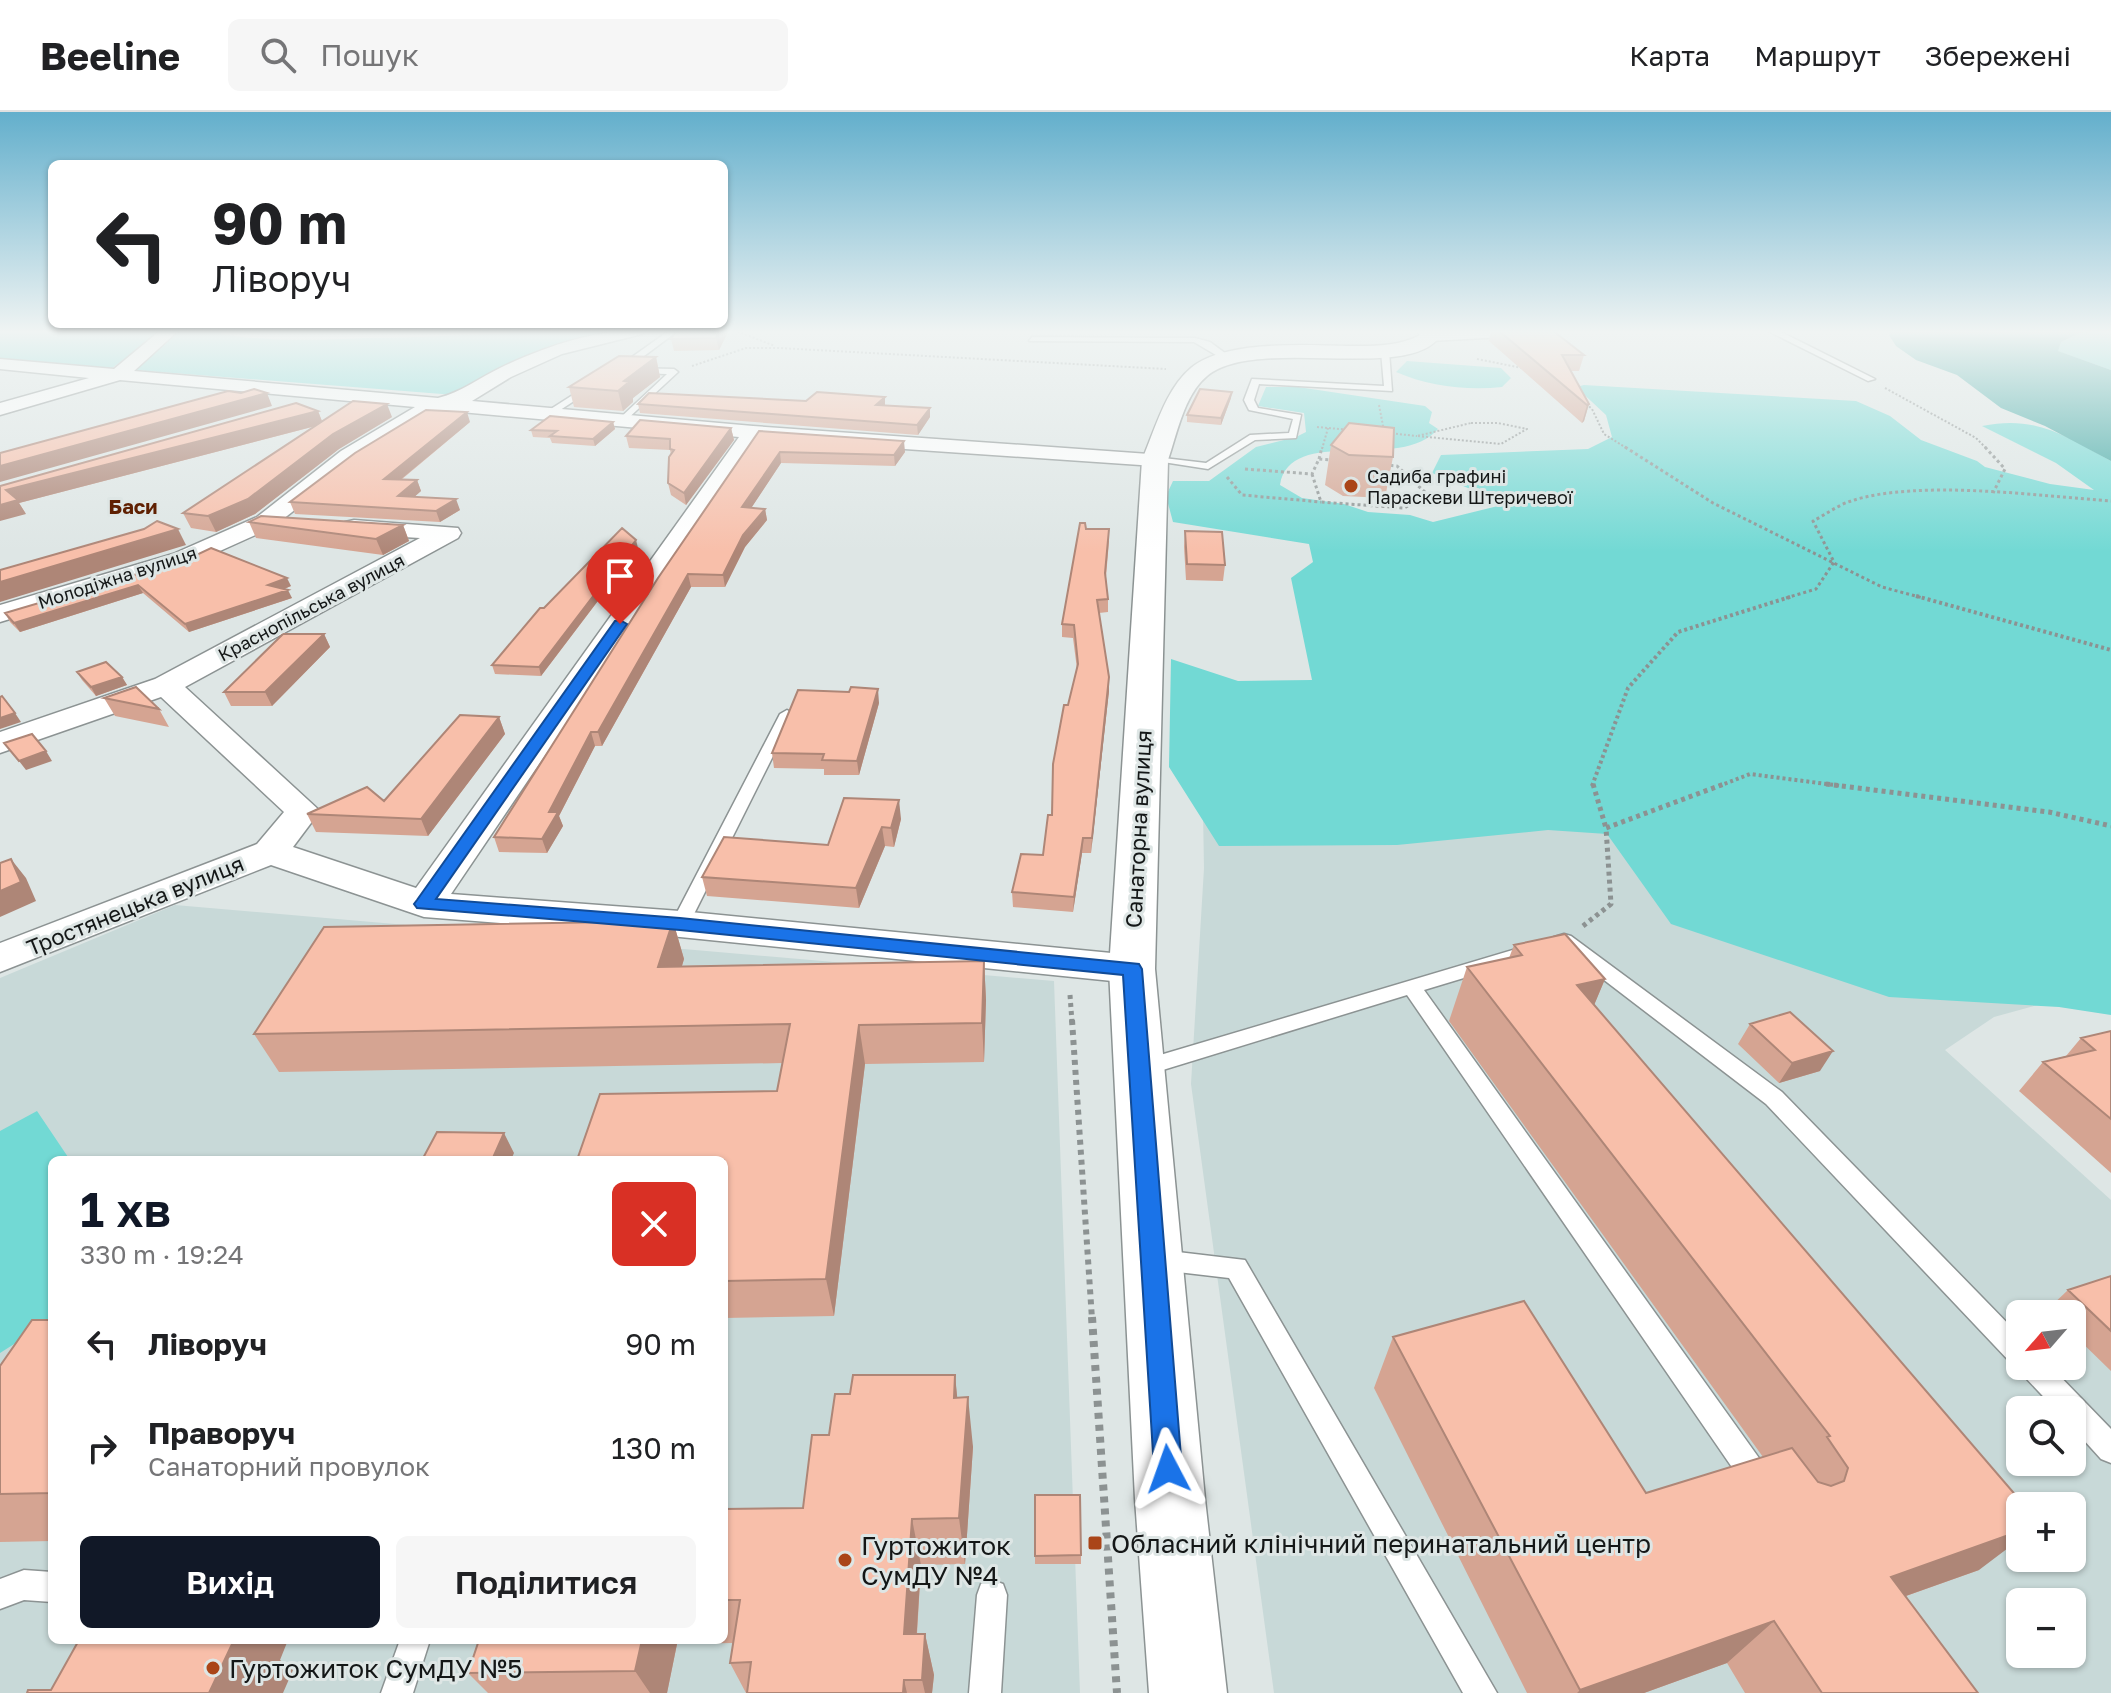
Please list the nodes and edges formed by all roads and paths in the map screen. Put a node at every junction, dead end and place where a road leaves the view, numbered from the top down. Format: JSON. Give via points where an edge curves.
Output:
{"nodes":[{"id":1,"x":312,"y":404,"type":"edge"},
{"id":2,"x":420,"y":404,"type":"edge"},
{"id":3,"x":438,"y":404,"type":"edge"},
{"id":4,"x":565,"y":404,"type":"edge"},
{"id":5,"x":640,"y":404,"type":"edge"},
{"id":6,"x":1180,"y":404,"type":"edge"},
{"id":7,"x":1251,"y":404,"type":"edge"},
{"id":8,"x":1585,"y":404,"type":"edge"},
{"id":9,"x":1915,"y":404,"type":"edge"},
{"id":10,"x":433,"y":405,"type":"junction"},
{"id":11,"x":284,"y":413,"type":"edge"},
{"id":12,"x":548,"y":414,"type":"junction"},
{"id":13,"x":623,"y":420,"type":"junction"},
{"id":14,"x":1296,"y":425,"type":"junction"},
{"id":15,"x":1328,"y":428,"type":"junction"},
{"id":16,"x":1356,"y":430,"type":"edge"},
{"id":17,"x":753,"y":432,"type":"junction"},
{"id":18,"x":1384,"y":433,"type":"edge"},
{"id":19,"x":1416,"y":436,"type":"junction"},
{"id":20,"x":1319,"y":459,"type":"junction"},
{"id":21,"x":1155,"y":460,"type":"junction"},
{"id":22,"x":1335,"y":460,"type":"edge"},
{"id":23,"x":1381,"y":465,"type":"edge"},
{"id":24,"x":1213,"y":466,"type":"junction"},
{"id":25,"x":1312,"y":474,"type":"junction"},
{"id":26,"x":1993,"y":493,"type":"junction"},
{"id":27,"x":2111,"y":501,"type":"edge"},
{"id":28,"x":1321,"y":502,"type":"junction"},
{"id":29,"x":265,"y":522,"type":"junction"},
{"id":30,"x":1834,"y":562,"type":"junction"},
{"id":31,"x":0,"y":614,"type":"edge"},
{"id":32,"x":2111,"y":650,"type":"edge"},
{"id":33,"x":166,"y":685,"type":"junction"},
{"id":34,"x":787,"y":714,"type":"edge"},
{"id":35,"x":0,"y":743,"type":"edge"},
{"id":36,"x":2111,"y":826,"type":"edge"},
{"id":37,"x":1606,"y":828,"type":"junction"},
{"id":38,"x":270,"y":852,"type":"junction"},
{"id":39,"x":424,"y":904,"type":"junction"},
{"id":40,"x":680,"y":924,"type":"junction"},
{"id":41,"x":1564,"y":940,"type":"junction"},
{"id":42,"x":0,"y":958,"type":"edge"},
{"id":43,"x":1115,"y":967,"type":"junction"},
{"id":44,"x":1411,"y":987,"type":"junction"},
{"id":45,"x":1138,"y":1070,"type":"junction"},
{"id":46,"x":1154,"y":1260,"type":"junction"},
{"id":47,"x":2006,"y":1339,"type":"edge"},
{"id":48,"x":2045,"y":1380,"type":"edge"},
{"id":49,"x":2111,"y":1449,"type":"edge"},
{"id":50,"x":1774,"y":1504,"type":"edge"},
{"id":51,"x":48,"y":1587,"type":"edge"},
{"id":52,"x":0,"y":1594,"type":"edge"},
{"id":53,"x":992,"y":1595,"type":"dead end"},
{"id":54,"x":414,"y":1644,"type":"edge"},
{"id":55,"x":397,"y":1693,"type":"edge"},
{"id":56,"x":985,"y":1693,"type":"edge"},
{"id":57,"x":1117,"y":1693,"type":"edge"},
{"id":58,"x":1188,"y":1693,"type":"edge"},
{"id":59,"x":1481,"y":1693,"type":"edge"}],
"edges":[{"from":1,"to":11,"type":"street"},
{"from":2,"to":10,"type":"street"},
{"from":3,"to":10,"type":"street"},
{"from":4,"to":12,"type":"lane"},
{"from":5,"to":13,"type":"lane"},
{"from":6,"to":21,"type":"main road","name":"Санаторна вулиця"},
{"from":7,"to":14,"type":"lane","via":[[1254,410],[1298,417]]},
{"from":8,"to":30,"type":"path","via":[[1604,434],[1713,503]]},
{"from":9,"to":26,"type":"path","via":[[1976,438],[2005,469]]},
{"from":10,"to":12,"type":"street"},
{"from":10,"to":29,"type":"street","name":"Молодіжна вулиця","via":[[349,456]]},
{"from":12,"to":13,"type":"street"},
{"from":13,"to":17,"type":"street"},
{"from":14,"to":15,"type":"path"},
{"from":14,"to":24,"type":"lane","via":[[1293,436],[1253,437]]},
{"from":15,"to":16,"type":"path"},
{"from":15,"to":20,"type":"path"},
{"from":17,"to":21,"type":"street"},
{"from":17,"to":39,"type":"street"},
{"from":18,"to":19,"type":"path"},
{"from":19,"to":19,"type":"path","via":[[1501,444],[1527,429],[1456,422]]},
{"from":20,"to":22,"type":"path"},
{"from":20,"to":25,"type":"path"},
{"from":21,"to":24,"type":"lane"},
{"from":21,"to":43,"type":"main road","name":"Санаторна вулиця"},
{"from":23,"to":28,"type":"path","via":[[1397,466],[1428,495],[1404,508]]},
{"from":24,"to":25,"type":"path"},
{"from":24,"to":28,"type":"path","via":[[1242,495]]},
{"from":25,"to":28,"type":"path"},
{"from":26,"to":27,"type":"path"},
{"from":26,"to":30,"type":"path","via":[[1903,492],[1851,501],[1813,521]]},
{"from":29,"to":31,"type":"street","name":"Молодіжна вулиця","via":[[182,559]]},
{"from":29,"to":33,"type":"street","name":"Краснопільська вулиця","via":[[449,533]]},
{"from":30,"to":32,"type":"path","via":[[1882,587]]},
{"from":30,"to":37,"type":"path","via":[[1816,589],[1678,632],[1628,688],[1592,787]]},
{"from":33,"to":35,"type":"street","name":"Краснопільська вулиця"},
{"from":33,"to":38,"type":"street","via":[[303,811]]},
{"from":34,"to":40,"type":"lane"},
{"from":36,"to":37,"type":"path","via":[[2049,812],[1750,774]]},
{"from":37,"to":41,"type":"path","via":[[1611,904]]},
{"from":38,"to":39,"type":"street"},
{"from":38,"to":42,"type":"street","name":"Тростянецька вулиця"},
{"from":39,"to":40,"type":"street"},
{"from":40,"to":43,"type":"street"},
{"from":41,"to":44,"type":"lane"},
{"from":41,"to":47,"type":"lane","via":[[1774,1098]]},
{"from":43,"to":45,"type":"main road","name":"Санаторна вулиця"},
{"from":43,"to":57,"type":"path","via":[[1070,992]]},
{"from":44,"to":45,"type":"lane"},
{"from":44,"to":50,"type":"lane"},
{"from":45,"to":46,"type":"main road","name":"Санаторна вулиця"},
{"from":46,"to":58,"type":"main road","name":"Санаторна вулиця"},
{"from":46,"to":59,"type":"lane","via":[[1236,1268]]},
{"from":48,"to":49,"type":"lane"},
{"from":51,"to":52,"type":"lane","via":[[24,1585]]},
{"from":53,"to":56,"type":"lane"},
{"from":54,"to":55,"type":"lane"}]}
